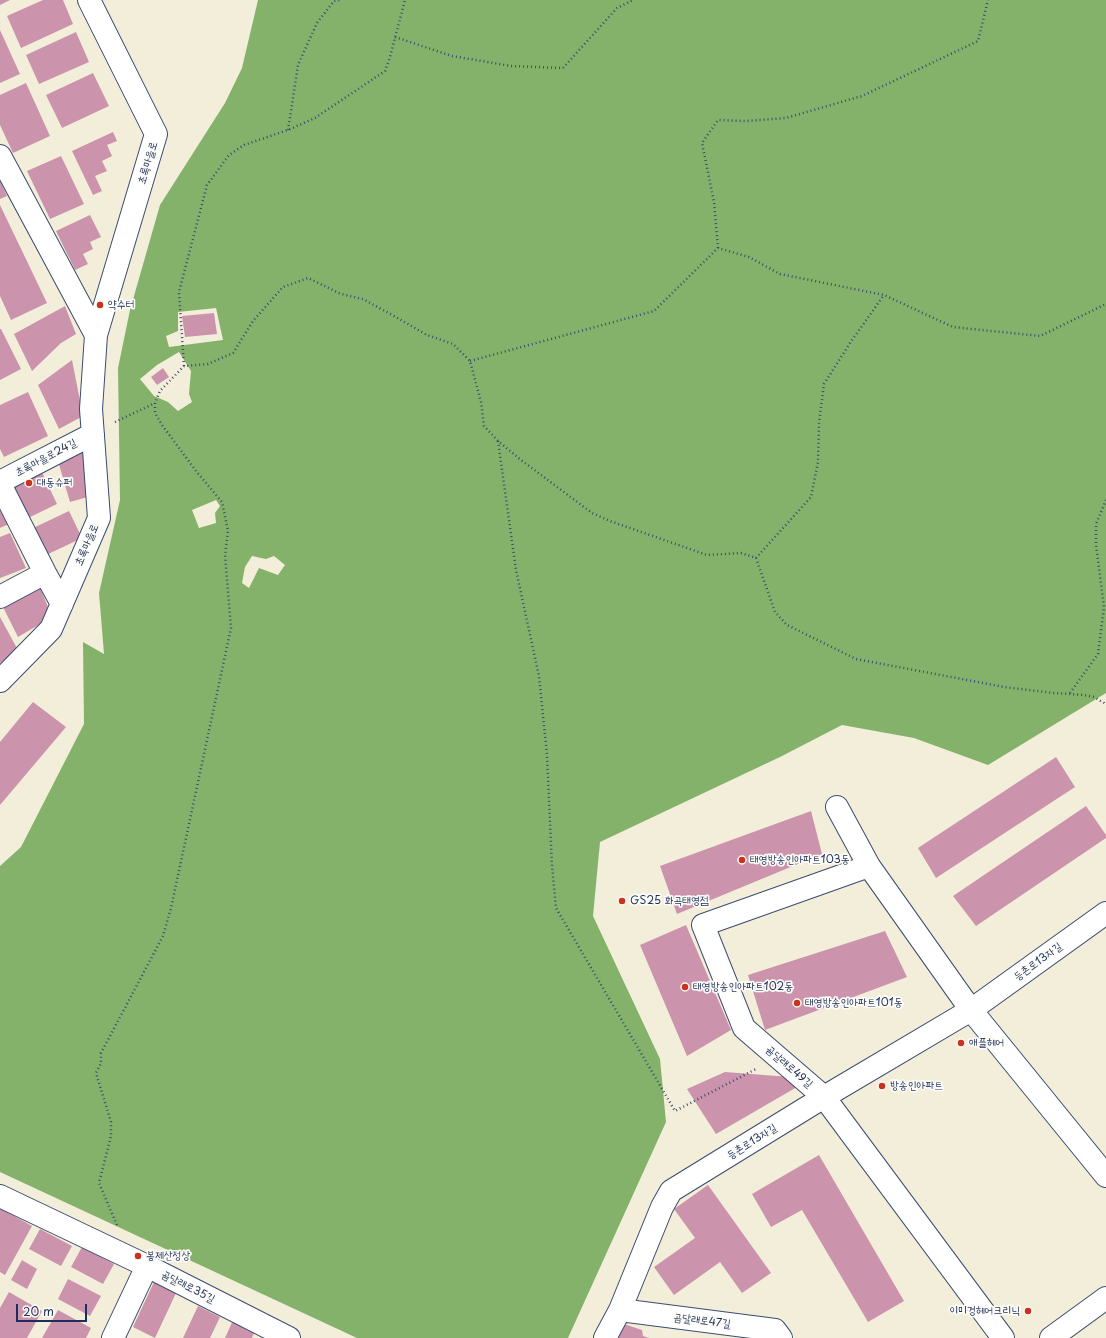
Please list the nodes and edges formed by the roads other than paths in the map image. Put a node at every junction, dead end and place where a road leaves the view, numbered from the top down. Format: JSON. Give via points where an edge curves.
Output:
{"nodes":[{"id":1,"x":89,"y":0,"type":"edge"},
{"id":2,"x":0,"y":156,"type":"edge"},
{"id":3,"x":96,"y":335,"type":"junction"},
{"id":4,"x":93,"y":434,"type":"junction"},
{"id":5,"x":0,"y":483,"type":"edge"},
{"id":6,"x":45,"y":573,"type":"junction"},
{"id":7,"x":0,"y":597,"type":"edge"},
{"id":8,"x":62,"y":604,"type":"junction"},
{"id":9,"x":0,"y":681,"type":"edge"},
{"id":10,"x":836,"y":807,"type":"dead end"},
{"id":11,"x":869,"y":866,"type":"junction"},
{"id":12,"x":1106,"y":913,"type":"edge"},
{"id":13,"x":971,"y":1010,"type":"junction"},
{"id":14,"x":824,"y":1097,"type":"junction"},
{"id":15,"x":1106,"y":1176,"type":"edge"},
{"id":16,"x":0,"y":1196,"type":"edge"},
{"id":17,"x":147,"y":1266,"type":"junction"},
{"id":18,"x":1106,"y":1298,"type":"edge"},
{"id":19,"x":620,"y":1310,"type":"junction"},
{"id":20,"x":113,"y":1338,"type":"edge"},
{"id":21,"x":289,"y":1338,"type":"edge"},
{"id":22,"x":605,"y":1338,"type":"edge"},
{"id":23,"x":781,"y":1338,"type":"edge"},
{"id":24,"x":1003,"y":1338,"type":"edge"},
{"id":25,"x":1051,"y":1338,"type":"edge"}],
"edges":[{"from":1,"to":3,"type":"street","name":"초록마을로","via":[[156,134]]},
{"from":2,"to":3,"type":"street"},
{"from":3,"to":4,"type":"street","name":"초록마을로","via":[[91,409]]},
{"from":4,"to":5,"type":"street","name":"초록마을로24길"},
{"from":4,"to":8,"type":"street","name":"초록마을로","via":[[99,518]]},
{"from":5,"to":6,"type":"street","name":"초록마을로24길"},
{"from":6,"to":7,"type":"street"},
{"from":6,"to":8,"type":"street","name":"초록마을로24길"},
{"from":8,"to":9,"type":"street","name":"초록마을로","via":[[51,629]]},
{"from":10,"to":11,"type":"street"},
{"from":11,"to":13,"type":"street"},
{"from":11,"to":14,"type":"street","name":"곰달래로49길","via":[[703,925],[744,1028]]},
{"from":12,"to":13,"type":"street","name":"등촌로13자길"},
{"from":13,"to":14,"type":"street","name":"등촌로13자길"},
{"from":13,"to":15,"type":"street"},
{"from":14,"to":19,"type":"street","name":"등촌로13자길","via":[[672,1191],[662,1207]]},
{"from":14,"to":24,"type":"street","name":"곰달래로49길"},
{"from":16,"to":17,"type":"street","name":"곰달래로35길"},
{"from":17,"to":20,"type":"street"},
{"from":17,"to":21,"type":"street","name":"곰달래로35길"},
{"from":18,"to":25,"type":"street"},
{"from":19,"to":22,"type":"street","name":"등촌로13자길"},
{"from":19,"to":23,"type":"street","name":"곰달래로47길","via":[[775,1330]]}]}
